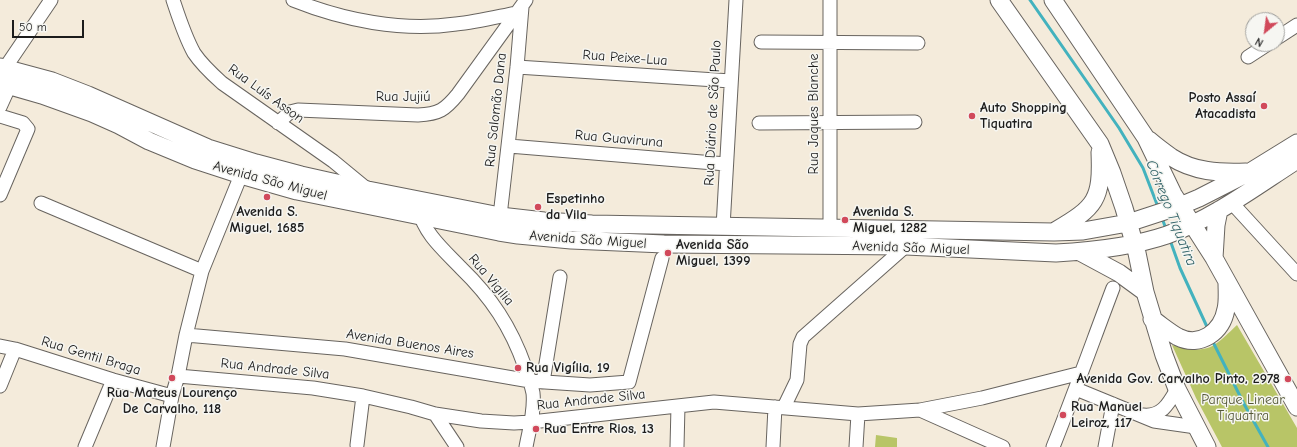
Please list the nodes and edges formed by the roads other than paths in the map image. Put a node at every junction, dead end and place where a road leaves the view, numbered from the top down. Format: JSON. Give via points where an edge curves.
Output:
{"nodes":[{"id":1,"x":51,"y":0,"type":"edge"},
{"id":2,"x":174,"y":0,"type":"edge"},
{"id":3,"x":293,"y":0,"type":"edge"},
{"id":4,"x":736,"y":0,"type":"edge"},
{"id":5,"x":830,"y":0,"type":"edge"},
{"id":6,"x":1053,"y":0,"type":"edge"},
{"id":7,"x":1002,"y":2,"type":"edge"},
{"id":8,"x":521,"y":7,"type":"edge"},
{"id":9,"x":1297,"y":25,"type":"edge"},
{"id":10,"x":1285,"y":33,"type":"edge"},
{"id":11,"x":761,"y":42,"type":"dead end"},
{"id":12,"x":830,"y":43,"type":"junction"},
{"id":13,"x":918,"y":43,"type":"dead end"},
{"id":14,"x":1256,"y":52,"type":"edge"},
{"id":15,"x":1248,"y":57,"type":"dead end"},
{"id":16,"x":517,"y":67,"type":"junction"},
{"id":17,"x":4,"y":76,"type":"edge"},
{"id":18,"x":731,"y":81,"type":"junction"},
{"id":19,"x":0,"y":107,"type":"edge"},
{"id":20,"x":0,"y":116,"type":"edge"},
{"id":21,"x":759,"y":122,"type":"dead end"},
{"id":22,"x":830,"y":122,"type":"junction"},
{"id":23,"x":915,"y":122,"type":"dead end"},
{"id":24,"x":278,"y":123,"type":"junction"},
{"id":25,"x":1146,"y":138,"type":"junction"},
{"id":26,"x":1297,"y":143,"type":"edge"},
{"id":27,"x":1100,"y":144,"type":"junction"},
{"id":28,"x":509,"y":146,"type":"junction"},
{"id":29,"x":1297,"y":160,"type":"edge"},
{"id":30,"x":726,"y":164,"type":"junction"},
{"id":31,"x":1250,"y":172,"type":"junction"},
{"id":32,"x":241,"y":175,"type":"junction"},
{"id":33,"x":368,"y":190,"type":"junction"},
{"id":34,"x":0,"y":195,"type":"edge"},
{"id":35,"x":41,"y":203,"type":"dead end"},
{"id":36,"x":1225,"y":206,"type":"junction"},
{"id":37,"x":419,"y":207,"type":"junction"},
{"id":38,"x":1167,"y":210,"type":"junction"},
{"id":39,"x":500,"y":216,"type":"junction"},
{"id":40,"x":1128,"y":223,"type":"junction"},
{"id":41,"x":1192,"y":224,"type":"junction"},
{"id":42,"x":722,"y":227,"type":"junction"},
{"id":43,"x":830,"y":229,"type":"junction"},
{"id":44,"x":1054,"y":232,"type":"junction"},
{"id":45,"x":1134,"y":244,"type":"junction"},
{"id":46,"x":906,"y":246,"type":"junction"},
{"id":47,"x":1080,"y":252,"type":"junction"},
{"id":48,"x":662,"y":258,"type":"dead end"},
{"id":49,"x":1214,"y":258,"type":"junction"},
{"id":50,"x":202,"y":271,"type":"junction"},
{"id":51,"x":1297,"y":274,"type":"edge"},
{"id":52,"x":560,"y":277,"type":"dead end"},
{"id":53,"x":1227,"y":281,"type":"junction"},
{"id":54,"x":1113,"y":288,"type":"dead end"},
{"id":55,"x":1145,"y":292,"type":"junction"},
{"id":56,"x":1152,"y":319,"type":"junction"},
{"id":57,"x":186,"y":335,"type":"junction"},
{"id":58,"x":0,"y":346,"type":"edge"},
{"id":59,"x":15,"y":349,"type":"junction"},
{"id":60,"x":180,"y":370,"type":"junction"},
{"id":61,"x":1081,"y":373,"type":"junction"},
{"id":62,"x":114,"y":380,"type":"junction"},
{"id":63,"x":543,"y":382,"type":"junction"},
{"id":64,"x":0,"y":386,"type":"edge"},
{"id":65,"x":531,"y":387,"type":"junction"},
{"id":66,"x":1076,"y":389,"type":"junction"},
{"id":67,"x":1176,"y":389,"type":"junction"},
{"id":68,"x":172,"y":396,"type":"junction"},
{"id":69,"x":363,"y":396,"type":"junction"},
{"id":70,"x":783,"y":404,"type":"junction"},
{"id":71,"x":1113,"y":404,"type":"junction"},
{"id":72,"x":678,"y":406,"type":"junction"},
{"id":73,"x":1297,"y":407,"type":"edge"},
{"id":74,"x":920,"y":410,"type":"junction"},
{"id":75,"x":435,"y":414,"type":"junction"},
{"id":76,"x":858,"y":414,"type":"junction"},
{"id":77,"x":1139,"y":414,"type":"junction"},
{"id":78,"x":532,"y":416,"type":"junction"},
{"id":79,"x":1196,"y":426,"type":"junction"},
{"id":80,"x":357,"y":445,"type":"dead end"},
{"id":81,"x":85,"y":447,"type":"edge"},
{"id":82,"x":163,"y":447,"type":"edge"},
{"id":83,"x":457,"y":447,"type":"edge"},
{"id":84,"x":526,"y":447,"type":"edge"},
{"id":85,"x":677,"y":447,"type":"edge"},
{"id":86,"x":773,"y":447,"type":"edge"},
{"id":87,"x":856,"y":447,"type":"edge"},
{"id":88,"x":1003,"y":447,"type":"edge"},
{"id":89,"x":1053,"y":447,"type":"edge"},
{"id":90,"x":1105,"y":447,"type":"edge"},
{"id":91,"x":1207,"y":447,"type":"edge"}],
"edges":[{"from":1,"to":17,"type":"street"},
{"from":2,"to":24,"type":"street","name":"Rua Luís Asson","via":[[191,47],[206,69]]},
{"from":3,"to":8,"type":"street","via":[[326,12],[401,26],[455,25]]},
{"from":4,"to":18,"type":"street","name":"Rua Diário de São Paulo"},
{"from":5,"to":12,"type":"street","name":"Rua Jaques Blanche"},
{"from":6,"to":25,"type":"main road"},
{"from":7,"to":27,"type":"main road"},
{"from":8,"to":16,"type":"street","name":"Rua Salomão Dana"},
{"from":8,"to":24,"type":"street","name":"Rua Jujiú","via":[[450,104],[437,112],[418,115],[298,110],[290,112]]},
{"from":9,"to":10,"type":"street"},
{"from":11,"to":12,"type":"street"},
{"from":12,"to":13,"type":"street"},
{"from":12,"to":22,"type":"street","name":"Rua Jaques Blanche"},
{"from":14,"to":15,"type":"street"},
{"from":16,"to":18,"type":"street","name":"Rua Peixe-Lua"},
{"from":16,"to":28,"type":"street","name":"Rua Salomão Dana"},
{"from":17,"to":19,"type":"street"},
{"from":17,"to":32,"type":"main road","name":"Avenida São Miguel","via":[[42,95],[92,113],[156,144]]},
{"from":17,"to":33,"type":"main road","name":"Avenida São Miguel","via":[[52,81],[208,148],[294,173]]},
{"from":18,"to":30,"type":"street","name":"Rua Diário de São Paulo"},
{"from":20,"to":34,"type":"street","via":[[23,123],[28,129]]},
{"from":21,"to":22,"type":"street"},
{"from":22,"to":23,"type":"street"},
{"from":22,"to":43,"type":"street","name":"Rua Jaques Blanche"},
{"from":24,"to":33,"type":"street","name":"Rua Luís Asson"},
{"from":25,"to":31,"type":"main road","via":[[1171,157],[1195,169],[1209,172]]},
{"from":25,"to":38,"type":"main road","via":[[1173,194]]},
{"from":26,"to":31,"type":"main road","name":"Avenida São Miguel"},
{"from":27,"to":40,"type":"main road"},
{"from":27,"to":44,"type":"main road","via":[[1099,191],[1085,212]]},
{"from":28,"to":30,"type":"street","name":"Rua Guaviruna"},
{"from":28,"to":39,"type":"street","name":"Rua Salomão Dana"},
{"from":29,"to":36,"type":"main road","name":"Avenida São Miguel"},
{"from":30,"to":42,"type":"street","name":"Rua Diário de São Paulo"},
{"from":31,"to":38,"type":"main road","name":"Avenida São Miguel","via":[[1206,195]]},
{"from":32,"to":37,"type":"main road","name":"Avenida São Miguel","via":[[297,191]]},
{"from":32,"to":50,"type":"street"},
{"from":33,"to":37,"type":"main road","name":"Avenida São Miguel"},
{"from":35,"to":50,"type":"street"},
{"from":36,"to":41,"type":"main road","name":"Avenida São Miguel"},
{"from":36,"to":49,"type":"main road","via":[[1216,225]]},
{"from":36,"to":51,"type":"street"},
{"from":37,"to":39,"type":"main road","name":"Avenida São Miguel"},
{"from":37,"to":46,"type":"main road","name":"Avenida São Miguel","via":[[518,235],[571,240],[723,246]]},
{"from":37,"to":65,"type":"street","name":"Rua Vigilia","via":[[426,229],[492,302],[506,324],[518,348]]},
{"from":38,"to":40,"type":"main road","name":"Avenida São Miguel"},
{"from":38,"to":41,"type":"main road"},
{"from":39,"to":42,"type":"main road","name":"Avenida São Miguel","via":[[592,224]]},
{"from":40,"to":44,"type":"main road","name":"Avenida São Miguel","via":[[1083,231]]},
{"from":40,"to":45,"type":"main road"},
{"from":41,"to":45,"type":"main road","name":"Avenida São Miguel"},
{"from":41,"to":49,"type":"main road"},
{"from":42,"to":43,"type":"main road","name":"Avenida São Miguel"},
{"from":43,"to":44,"type":"main road","name":"Avenida São Miguel"},
{"from":45,"to":47,"type":"main road","name":"Avenida São Miguel"},
{"from":45,"to":55,"type":"main road"},
{"from":46,"to":47,"type":"main road","name":"Avenida São Miguel"},
{"from":46,"to":70,"type":"street","via":[[803,337],[796,384]]},
{"from":47,"to":55,"type":"main road","via":[[1119,273]]},
{"from":48,"to":63,"type":"street","name":"Avenida Buenos Aires","via":[[629,382]]},
{"from":49,"to":53,"type":"main road"},
{"from":50,"to":57,"type":"street"},
{"from":52,"to":63,"type":"street"},
{"from":53,"to":56,"type":"main road","via":[[1224,317],[1215,331],[1205,339],[1187,340],[1179,337]]},
{"from":53,"to":73,"type":"main road"},
{"from":54,"to":61,"type":"street"},
{"from":55,"to":56,"type":"main road"},
{"from":56,"to":67,"type":"main road"},
{"from":57,"to":60,"type":"street"},
{"from":57,"to":65,"type":"street","name":"Avenida Buenos Aires","via":[[345,349]]},
{"from":58,"to":59,"type":"street","name":"Rua Gentil Braga"},
{"from":59,"to":62,"type":"street","name":"Rua Gentil Braga"},
{"from":59,"to":64,"type":"street"},
{"from":60,"to":68,"type":"street"},
{"from":60,"to":69,"type":"street","name":"Rua Andrade Silva"},
{"from":61,"to":66,"type":"street"},
{"from":61,"to":74,"type":"street"},
{"from":62,"to":68,"type":"street","name":"Rua Gentil Braga"},
{"from":62,"to":81,"type":"street"},
{"from":63,"to":65,"type":"street","name":"Avenida Buenos Aires"},
{"from":65,"to":78,"type":"street","name":"Rua Vigilia"},
{"from":66,"to":71,"type":"street"},
{"from":66,"to":89,"type":"street"},
{"from":67,"to":77,"type":"street","via":[[1169,403],[1158,413],[1151,416]]},
{"from":67,"to":79,"type":"main road"},
{"from":68,"to":82,"type":"street"},
{"from":69,"to":75,"type":"street","name":"Rua Andrade Silva"},
{"from":69,"to":80,"type":"street"},
{"from":70,"to":72,"type":"street","name":"Rua Andrade Silva","via":[[714,402]]},
{"from":70,"to":76,"type":"street","name":"Rua Andrade Silva"},
{"from":70,"to":86,"type":"street"},
{"from":71,"to":77,"type":"street"},
{"from":71,"to":90,"type":"street"},
{"from":72,"to":78,"type":"street","name":"Rua Andrade Silva"},
{"from":72,"to":85,"type":"street"},
{"from":74,"to":76,"type":"street","name":"Rua Andrade Silva"},
{"from":74,"to":88,"type":"street","name":"Rua Andrade Silva"},
{"from":75,"to":78,"type":"street","name":"Rua Andrade Silva","via":[[514,423]]},
{"from":75,"to":83,"type":"street"},
{"from":76,"to":87,"type":"street"},
{"from":77,"to":79,"type":"street","via":[[1154,421]]},
{"from":78,"to":84,"type":"street","name":"Rua Vigilia"},
{"from":79,"to":91,"type":"main road"}]}
